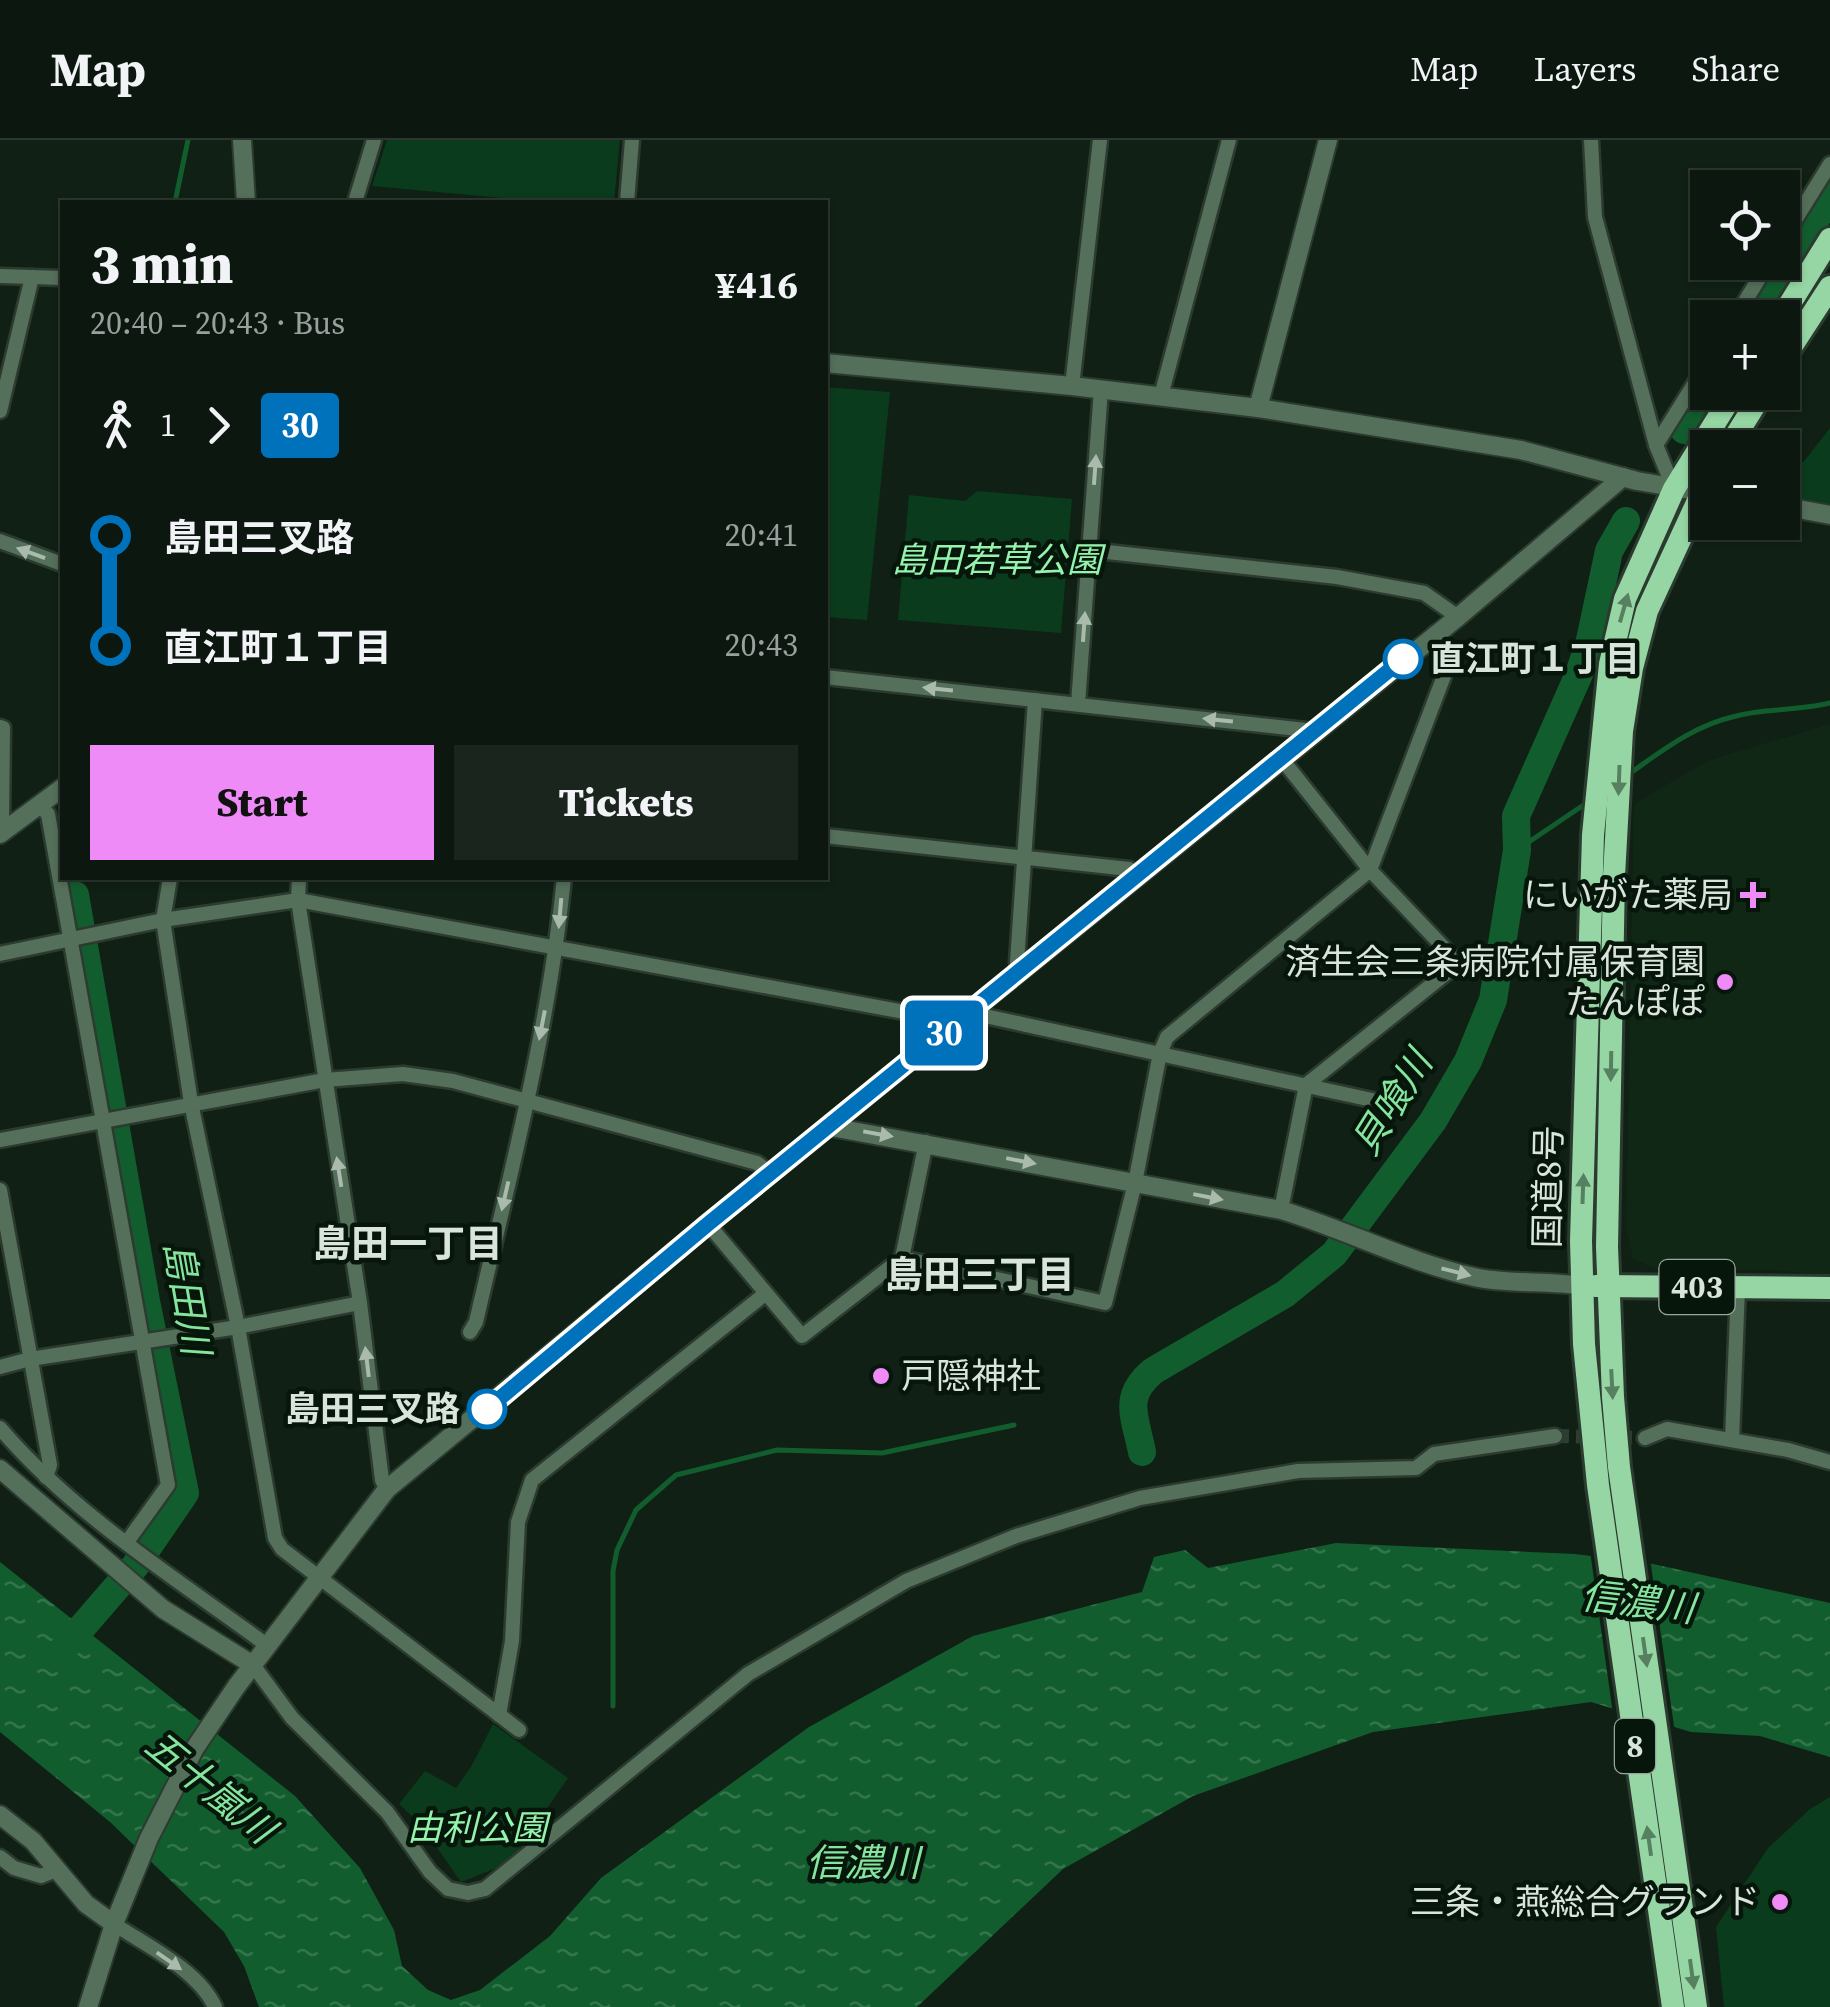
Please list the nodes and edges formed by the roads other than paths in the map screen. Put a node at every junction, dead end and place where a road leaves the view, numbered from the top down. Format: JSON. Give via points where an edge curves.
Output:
{"nodes":[{"id":1,"x":242,"y":140,"type":"edge"},
{"id":2,"x":374,"y":140,"type":"edge"},
{"id":3,"x":632,"y":140,"type":"edge"},
{"id":4,"x":1100,"y":140,"type":"edge"},
{"id":5,"x":1229,"y":140,"type":"edge"},
{"id":6,"x":1328,"y":140,"type":"edge"},
{"id":7,"x":1592,"y":140,"type":"edge"},
{"id":8,"x":1830,"y":164,"type":"edge"},
{"id":9,"x":246,"y":200,"type":"edge"},
{"id":10,"x":357,"y":200,"type":"edge"},
{"id":11,"x":627,"y":200,"type":"edge"},
{"id":12,"x":1800,"y":212,"type":"edge"},
{"id":13,"x":1830,"y":240,"type":"edge"},
{"id":14,"x":0,"y":276,"type":"edge"},
{"id":15,"x":32,"y":277,"type":"junction"},
{"id":16,"x":60,"y":278,"type":"edge"},
{"id":17,"x":1830,"y":287,"type":"edge"},
{"id":18,"x":1792,"y":300,"type":"edge"},
{"id":19,"x":1800,"y":334,"type":"edge"},
{"id":20,"x":828,"y":363,"type":"edge"},
{"id":21,"x":1072,"y":386,"type":"junction"},
{"id":22,"x":1101,"y":389,"type":"junction"},
{"id":23,"x":1690,"y":391,"type":"edge"},
{"id":24,"x":1162,"y":396,"type":"junction"},
{"id":25,"x":1258,"y":408,"type":"junction"},
{"id":26,"x":1723,"y":410,"type":"edge"},
{"id":27,"x":0,"y":411,"type":"edge"},
{"id":28,"x":1656,"y":445,"type":"junction"},
{"id":29,"x":1623,"y":477,"type":"junction"},
{"id":30,"x":1674,"y":488,"type":"junction"},
{"id":31,"x":1690,"y":488,"type":"edge"},
{"id":32,"x":1800,"y":509,"type":"edge"},
{"id":33,"x":1830,"y":515,"type":"edge"},
{"id":34,"x":1690,"y":520,"type":"edge"},
{"id":35,"x":0,"y":541,"type":"edge"},
{"id":36,"x":1089,"y":550,"type":"junction"},
{"id":37,"x":60,"y":563,"type":"edge"},
{"id":38,"x":1458,"y":617,"type":"junction"},
{"id":39,"x":1435,"y":633,"type":"junction"},
{"id":40,"x":828,"y":677,"type":"edge"},
{"id":41,"x":1035,"y":700,"type":"junction"},
{"id":42,"x":1078,"y":704,"type":"junction"},
{"id":43,"x":0,"y":727,"type":"edge"},
{"id":44,"x":1315,"y":730,"type":"junction"},
{"id":45,"x":1611,"y":735,"type":"junction"},
{"id":46,"x":1281,"y":758,"type":"junction"},
{"id":47,"x":60,"y":789,"type":"edge"},
{"id":48,"x":39,"y":805,"type":"junction"},
{"id":49,"x":1,"y":833,"type":"edge"},
{"id":50,"x":828,"y":836,"type":"edge"},
{"id":51,"x":1024,"y":858,"type":"junction"},
{"id":52,"x":1370,"y":870,"type":"junction"},
{"id":53,"x":1137,"y":875,"type":"junction"},
{"id":54,"x":60,"y":877,"type":"edge"},
{"id":55,"x":61,"y":880,"type":"edge"},
{"id":56,"x":170,"y":880,"type":"edge"},
{"id":57,"x":299,"y":880,"type":"edge"},
{"id":58,"x":564,"y":880,"type":"edge"},
{"id":59,"x":298,"y":900,"type":"junction"},
{"id":60,"x":164,"y":920,"type":"junction"},
{"id":61,"x":72,"y":940,"type":"junction"},
{"id":62,"x":557,"y":948,"type":"junction"},
{"id":63,"x":0,"y":954,"type":"edge"},
{"id":64,"x":1020,"y":973,"type":"junction"},
{"id":65,"x":974,"y":1010,"type":"junction"},
{"id":66,"x":953,"y":1026,"type":"junction"},
{"id":67,"x":1160,"y":1053,"type":"junction"},
{"id":68,"x":325,"y":1080,"type":"junction"},
{"id":69,"x":1306,"y":1085,"type":"junction"},
{"id":70,"x":527,"y":1101,"type":"junction"},
{"id":71,"x":191,"y":1103,"type":"junction"},
{"id":72,"x":1400,"y":1106,"type":"dead end"},
{"id":73,"x":105,"y":1119,"type":"junction"},
{"id":74,"x":831,"y":1127,"type":"junction"},
{"id":75,"x":0,"y":1140,"type":"edge"},
{"id":76,"x":926,"y":1142,"type":"junction"},
{"id":77,"x":771,"y":1174,"type":"junction"},
{"id":78,"x":1136,"y":1183,"type":"junction"},
{"id":79,"x":0,"y":1190,"type":"edge"},
{"id":80,"x":1281,"y":1210,"type":"junction"},
{"id":81,"x":708,"y":1224,"type":"junction"},
{"id":82,"x":902,"y":1258,"type":"junction"},
{"id":83,"x":1583,"y":1286,"type":"junction"},
{"id":84,"x":1608,"y":1286,"type":"junction"},
{"id":85,"x":1738,"y":1288,"type":"junction"},
{"id":86,"x":1830,"y":1288,"type":"edge"},
{"id":87,"x":765,"y":1294,"type":"junction"},
{"id":88,"x":360,"y":1303,"type":"junction"},
{"id":89,"x":238,"y":1327,"type":"junction"},
{"id":90,"x":470,"y":1332,"type":"dead end"},
{"id":91,"x":144,"y":1340,"type":"junction"},
{"id":92,"x":30,"y":1359,"type":"junction"},
{"id":93,"x":0,"y":1367,"type":"edge"},
{"id":94,"x":0,"y":1428,"type":"edge"},
{"id":95,"x":1555,"y":1436,"type":"tunnel mouth"},
{"id":96,"x":1645,"y":1438,"type":"tunnel mouth"},
{"id":97,"x":1732,"y":1440,"type":"junction"},
{"id":98,"x":1830,"y":1462,"type":"edge"},
{"id":99,"x":0,"y":1469,"type":"edge"},
{"id":100,"x":46,"y":1477,"type":"junction"},
{"id":101,"x":387,"y":1489,"type":"junction"},
{"id":102,"x":127,"y":1542,"type":"junction"},
{"id":103,"x":320,"y":1577,"type":"junction"},
{"id":104,"x":268,"y":1646,"type":"junction"},
{"id":105,"x":253,"y":1665,"type":"junction"},
{"id":106,"x":498,"y":1716,"type":"junction"},
{"id":107,"x":519,"y":1730,"type":"dead end"},
{"id":108,"x":0,"y":1815,"type":"edge"},
{"id":109,"x":0,"y":1858,"type":"edge"},
{"id":110,"x":56,"y":1870,"type":"junction"},
{"id":111,"x":114,"y":1924,"type":"junction"},
{"id":112,"x":88,"y":2007,"type":"edge"},
{"id":113,"x":215,"y":2007,"type":"edge"},
{"id":114,"x":1673,"y":2007,"type":"edge"},
{"id":115,"x":1696,"y":2007,"type":"edge"}],
"edges":[{"from":1,"to":9,"type":"street"},
{"from":2,"to":10,"type":"street"},
{"from":3,"to":11,"type":"street"},
{"from":4,"to":21,"type":"street"},
{"from":5,"to":24,"type":"street"},
{"from":6,"to":25,"type":"street"},
{"from":7,"to":28,"type":"street","via":[[1595,217]]},
{"from":8,"to":12,"type":"street"},
{"from":13,"to":18,"type":"highway"},
{"from":14,"to":15,"type":"street"},
{"from":15,"to":16,"type":"street"},
{"from":15,"to":27,"type":"street"},
{"from":17,"to":19,"type":"highway"},
{"from":20,"to":21,"type":"street"},
{"from":21,"to":22,"type":"street"},
{"from":22,"to":24,"type":"street"},
{"from":36,"to":22,"type":"street","one_way":true},
{"from":23,"to":28,"type":"street"},
{"from":24,"to":25,"type":"street"},
{"from":25,"to":29,"type":"street","via":[[1520,450]]},
{"from":26,"to":30,"type":"highway","name":"国道8号","number":"8"},
{"from":28,"to":30,"type":"street"},
{"from":29,"to":30,"type":"street"},
{"from":29,"to":38,"type":"street"},
{"from":30,"to":31,"type":"street"},
{"from":45,"to":30,"type":"highway","name":"国道8号","number":"8","one_way":true,"via":[[1610,664],[1625,599]]},
{"from":32,"to":33,"type":"street"},
{"from":34,"to":45,"type":"highway","name":"国道8号","number":"8","via":[[1647,611]]},
{"from":37,"to":35,"type":"street","one_way":true},
{"from":36,"to":38,"type":"street","via":[[1337,577],[1424,593]]},
{"from":42,"to":36,"type":"street","one_way":true},
{"from":38,"to":39,"type":"street"},
{"from":39,"to":44,"type":"street"},
{"from":39,"to":52,"type":"street","via":[[1448,660],[1444,676]]},
{"from":41,"to":40,"type":"street","one_way":true},
{"from":41,"to":42,"type":"street"},
{"from":41,"to":51,"type":"street"},
{"from":44,"to":42,"type":"street","one_way":true},
{"from":43,"to":49,"type":"street"},
{"from":44,"to":46,"type":"street"},
{"from":83,"to":45,"type":"highway","name":"国道8号","number":"8","one_way":true,"via":[[1592,835]]},
{"from":45,"to":84,"type":"highway","name":"国道8号","number":"8","one_way":true,"via":[[1617,828]]},
{"from":46,"to":52,"type":"street"},
{"from":46,"to":53,"type":"street"},
{"from":47,"to":48,"type":"street"},
{"from":48,"to":49,"type":"street"},
{"from":48,"to":54,"type":"street","via":[[48,814]]},
{"from":50,"to":51,"type":"street"},
{"from":51,"to":53,"type":"street"},
{"from":51,"to":64,"type":"street"},
{"from":52,"to":67,"type":"street","via":[[1168,1037]]},
{"from":52,"to":69,"type":"street","via":[[1449,954],[1449,971]]},
{"from":53,"to":64,"type":"street"},
{"from":55,"to":61,"type":"street"},
{"from":56,"to":60,"type":"street"},
{"from":57,"to":59,"type":"street"},
{"from":58,"to":62,"type":"street","one_way":true},
{"from":59,"to":60,"type":"street"},
{"from":59,"to":62,"type":"street"},
{"from":59,"to":68,"type":"street"},
{"from":60,"to":61,"type":"street"},
{"from":60,"to":71,"type":"street"},
{"from":61,"to":63,"type":"street"},
{"from":61,"to":73,"type":"street"},
{"from":62,"to":66,"type":"street"},
{"from":62,"to":70,"type":"street","one_way":true},
{"from":64,"to":65,"type":"street"},
{"from":65,"to":66,"type":"street"},
{"from":65,"to":67,"type":"street"},
{"from":66,"to":74,"type":"street"},
{"from":67,"to":69,"type":"street"},
{"from":67,"to":78,"type":"street"},
{"from":68,"to":70,"type":"street","via":[[403,1074]]},
{"from":68,"to":71,"type":"street"},
{"from":88,"to":68,"type":"street","one_way":true},
{"from":69,"to":72,"type":"street"},
{"from":69,"to":80,"type":"street"},
{"from":70,"to":77,"type":"street","via":[[757,1163]]},
{"from":70,"to":90,"type":"street","one_way":true},
{"from":71,"to":73,"type":"street"},
{"from":71,"to":89,"type":"street"},
{"from":73,"to":75,"type":"street"},
{"from":73,"to":91,"type":"street"},
{"from":74,"to":76,"type":"street","one_way":true},
{"from":74,"to":77,"type":"street"},
{"from":76,"to":78,"type":"street","one_way":true},
{"from":76,"to":82,"type":"street"},
{"from":77,"to":81,"type":"street"},
{"from":78,"to":80,"type":"street","one_way":true},
{"from":78,"to":82,"type":"street","via":[[1104,1303]]},
{"from":79,"to":92,"type":"street"},
{"from":80,"to":83,"type":"street","one_way":true,"via":[[1414,1262],[1472,1277]]},
{"from":81,"to":87,"type":"street"},
{"from":81,"to":101,"type":"street"},
{"from":82,"to":87,"type":"street","via":[[802,1336]]},
{"from":83,"to":84,"type":"highway","number":"403"},
{"from":114,"to":83,"type":"highway","name":"国道8号","number":"8","one_way":true,"via":[[1598,1485]]},
{"from":84,"to":85,"type":"highway","number":"403"},
{"from":84,"to":115,"type":"highway","name":"国道8号","number":"8","one_way":true,"via":[[1622,1486]]},
{"from":85,"to":86,"type":"highway","number":"403"},
{"from":85,"to":97,"type":"street"},
{"from":87,"to":106,"type":"street","via":[[532,1480],[518,1522],[512,1641]]},
{"from":88,"to":89,"type":"street"},
{"from":101,"to":88,"type":"street","one_way":true},
{"from":89,"to":91,"type":"street"},
{"from":89,"to":103,"type":"street","via":[[275,1538]]},
{"from":91,"to":92,"type":"street"},
{"from":91,"to":102,"type":"street","via":[[168,1486]]},
{"from":92,"to":93,"type":"street"},
{"from":92,"to":100,"type":"street","via":[[50,1465]]},
{"from":94,"to":100,"type":"street"},
{"from":95,"to":105,"type":"street","via":[[1434,1454],[1416,1468],[1298,1471],[1140,1498],[1016,1536],[906,1581],[748,1674],[486,1889],[468,1893],[448,1889],[430,1872],[387,1812],[292,1718]]},
{"from":96,"to":97,"type":"street","via":[[1667,1429]]},
{"from":97,"to":98,"type":"street"},
{"from":99,"to":105,"type":"street","via":[[163,1609]]},
{"from":100,"to":102,"type":"street"},
{"from":101,"to":103,"type":"street"},
{"from":102,"to":104,"type":"street"},
{"from":103,"to":104,"type":"street"},
{"from":103,"to":106,"type":"street"},
{"from":104,"to":105,"type":"street"},
{"from":105,"to":111,"type":"street","via":[[171,1792]]},
{"from":106,"to":107,"type":"street"},
{"from":108,"to":110,"type":"street"},
{"from":109,"to":110,"type":"street","via":[[41,1876]]},
{"from":110,"to":111,"type":"street"},
{"from":111,"to":112,"type":"street"},
{"from":111,"to":113,"type":"street","one_way":true,"via":[[181,1969]]}]}
